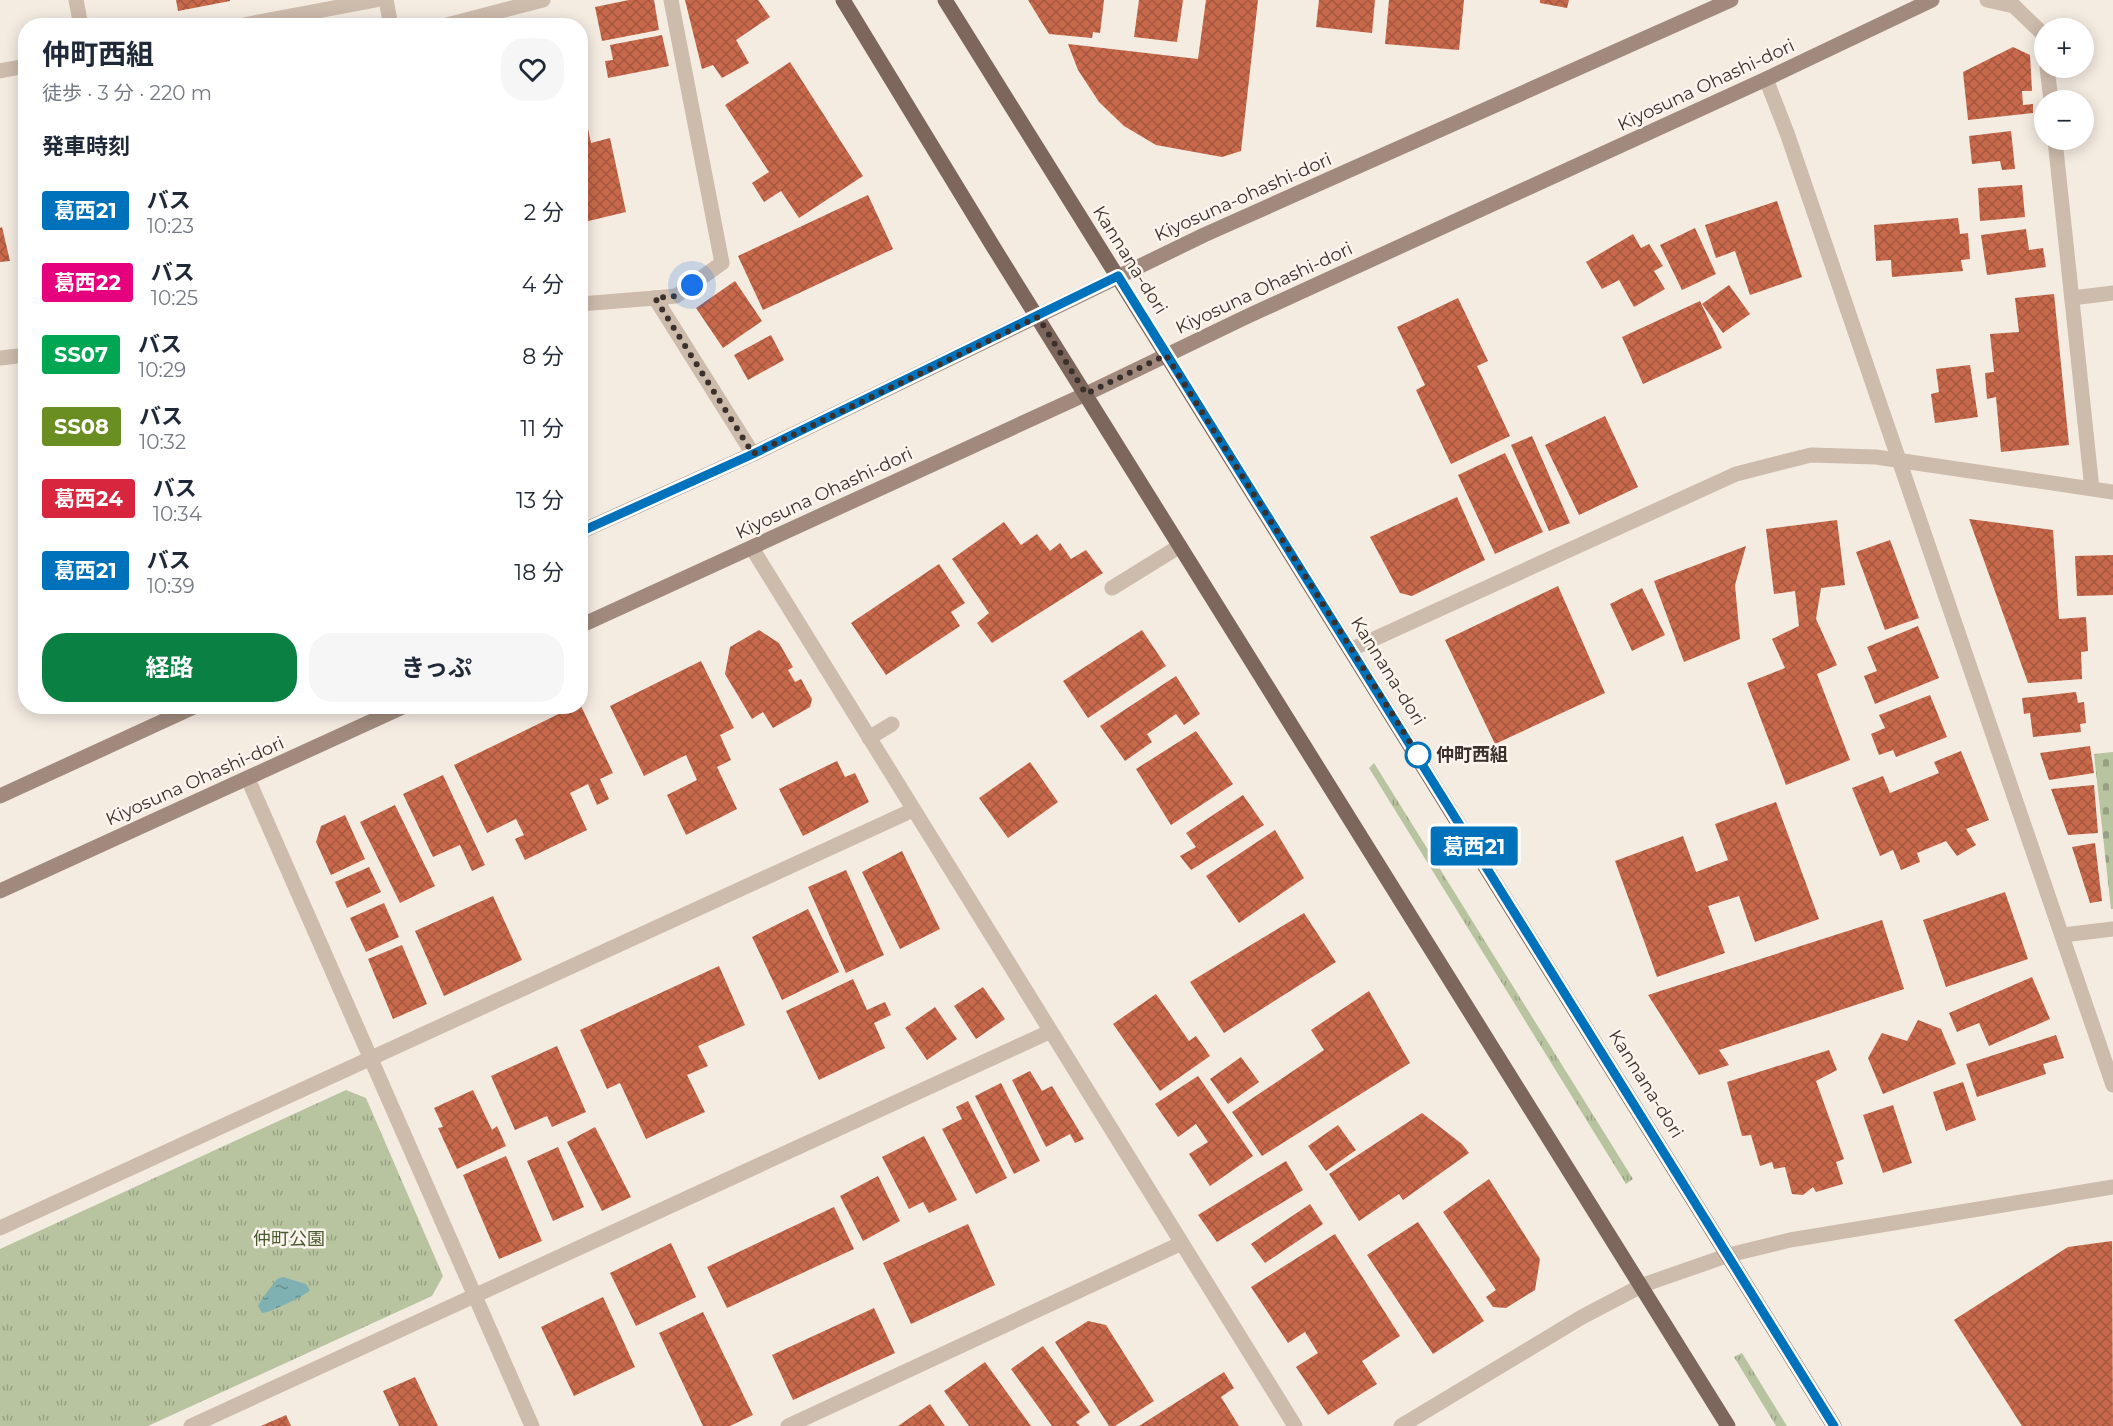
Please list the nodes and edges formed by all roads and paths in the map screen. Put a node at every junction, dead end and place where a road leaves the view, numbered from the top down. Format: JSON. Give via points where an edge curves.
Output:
{"nodes":[{"id":1,"x":76,"y":0,"type":"edge"},
{"id":2,"x":376,"y":0,"type":"edge"},
{"id":3,"x":386,"y":0,"type":"edge"},
{"id":4,"x":543,"y":0,"type":"edge"},
{"id":5,"x":671,"y":0,"type":"edge"},
{"id":6,"x":843,"y":0,"type":"edge"},
{"id":7,"x":945,"y":0,"type":"edge"},
{"id":8,"x":1731,"y":0,"type":"edge"},
{"id":9,"x":1932,"y":0,"type":"edge"},
{"id":10,"x":1987,"y":0,"type":"edge"},
{"id":11,"x":79,"y":18,"type":"edge"},
{"id":12,"x":280,"y":18,"type":"edge"},
{"id":13,"x":389,"y":18,"type":"edge"},
{"id":14,"x":474,"y":18,"type":"edge"},
{"id":15,"x":2034,"y":25,"type":"edge"},
{"id":16,"x":18,"y":68,"type":"edge"},
{"id":17,"x":0,"y":71,"type":"edge"},
{"id":18,"x":1766,"y":79,"type":"junction"},
{"id":19,"x":2056,"y":150,"type":"edge"},
{"id":20,"x":1118,"y":276,"type":"junction"},
{"id":21,"x":2113,"y":293,"type":"edge"},
{"id":22,"x":655,"y":298,"type":"junction"},
{"id":23,"x":2072,"y":298,"type":"junction"},
{"id":24,"x":588,"y":303,"type":"edge"},
{"id":25,"x":1038,"y":317,"type":"junction"},
{"id":26,"x":1166,"y":355,"type":"junction"},
{"id":27,"x":18,"y":357,"type":"edge"},
{"id":28,"x":0,"y":358,"type":"edge"},
{"id":29,"x":1086,"y":394,"type":"junction"},
{"id":30,"x":753,"y":454,"type":"junction"},
{"id":31,"x":1900,"y":461,"type":"junction"},
{"id":32,"x":2092,"y":489,"type":"junction"},
{"id":33,"x":2113,"y":492,"type":"edge"},
{"id":34,"x":588,"y":528,"type":"edge"},
{"id":35,"x":1180,"y":546,"type":"junction"},
{"id":36,"x":752,"y":548,"type":"junction"},
{"id":37,"x":1112,"y":588,"type":"dead end"},
{"id":38,"x":588,"y":622,"type":"edge"},
{"id":39,"x":1352,"y":650,"type":"junction"},
{"id":40,"x":179,"y":714,"type":"edge"},
{"id":41,"x":388,"y":714,"type":"edge"},
{"id":42,"x":892,"y":724,"type":"dead end"},
{"id":43,"x":869,"y":738,"type":"junction"},
{"id":44,"x":248,"y":779,"type":"junction"},
{"id":45,"x":0,"y":796,"type":"edge"},
{"id":46,"x":913,"y":810,"type":"junction"},
{"id":47,"x":0,"y":891,"type":"edge"},
{"id":48,"x":2113,"y":928,"type":"edge"},
{"id":49,"x":2063,"y":934,"type":"junction"},
{"id":50,"x":1049,"y":1032,"type":"junction"},
{"id":51,"x":370,"y":1058,"type":"junction"},
{"id":52,"x":2113,"y":1085,"type":"edge"},
{"id":53,"x":2113,"y":1187,"type":"edge"},
{"id":54,"x":0,"y":1228,"type":"edge"},
{"id":55,"x":1182,"y":1243,"type":"junction"},
{"id":56,"x":1729,"y":1255,"type":"junction"},
{"id":57,"x":1643,"y":1286,"type":"junction"},
{"id":58,"x":476,"y":1294,"type":"junction"},
{"id":59,"x":191,"y":1426,"type":"edge"},
{"id":60,"x":532,"y":1426,"type":"edge"},
{"id":61,"x":788,"y":1426,"type":"edge"},
{"id":62,"x":1295,"y":1426,"type":"edge"},
{"id":63,"x":1401,"y":1426,"type":"edge"},
{"id":64,"x":1728,"y":1426,"type":"edge"},
{"id":65,"x":1834,"y":1426,"type":"edge"}],
"edges":[{"from":1,"to":11,"type":"street"},
{"from":2,"to":12,"type":"street"},
{"from":3,"to":13,"type":"street"},
{"from":4,"to":14,"type":"street"},
{"from":5,"to":22,"type":"street","via":[[722,263],[676,296]]},
{"from":6,"to":25,"type":"main road"},
{"from":7,"to":20,"type":"main road","name":"Kannana-dori"},
{"from":8,"to":20,"type":"main road","name":"Kiyosuna-ohashi-dori"},
{"from":9,"to":18,"type":"main road","name":"Kiyosuna Ohashi-dori"},
{"from":10,"to":15,"type":"street","via":[[2014,6]]},
{"from":16,"to":17,"type":"street"},
{"from":18,"to":26,"type":"main road","name":"Kiyosuna Ohashi-dori"},
{"from":18,"to":31,"type":"street"},
{"from":19,"to":23,"type":"street"},
{"from":20,"to":25,"type":"main road","name":"Kiyosuna-ohashi-dori"},
{"from":20,"to":26,"type":"main road","name":"Kannana-dori"},
{"from":21,"to":23,"type":"street"},
{"from":22,"to":24,"type":"street"},
{"from":22,"to":30,"type":"street"},
{"from":23,"to":32,"type":"street"},
{"from":25,"to":29,"type":"main road"},
{"from":25,"to":30,"type":"main road","name":"Kiyosuna-ohashi-dori"},
{"from":26,"to":29,"type":"main road","name":"Kiyosuna Ohashi-dori"},
{"from":26,"to":39,"type":"main road","name":"Kannana-dori"},
{"from":27,"to":28,"type":"street"},
{"from":29,"to":35,"type":"main road"},
{"from":29,"to":36,"type":"main road","name":"Kiyosuna Ohashi-dori"},
{"from":30,"to":34,"type":"main road","name":"Kiyosuna-ohashi-dori"},
{"from":31,"to":32,"type":"street"},
{"from":31,"to":39,"type":"street","via":[[1810,455],[1736,474]]},
{"from":31,"to":49,"type":"street"},
{"from":32,"to":33,"type":"street"},
{"from":35,"to":37,"type":"street"},
{"from":35,"to":57,"type":"main road"},
{"from":36,"to":38,"type":"main road","name":"Kiyosuna Ohashi-dori"},
{"from":36,"to":43,"type":"street"},
{"from":39,"to":56,"type":"main road","name":"Kannana-dori"},
{"from":40,"to":45,"type":"main road"},
{"from":41,"to":44,"type":"main road","name":"Kiyosuna Ohashi-dori"},
{"from":42,"to":43,"type":"street"},
{"from":43,"to":46,"type":"street"},
{"from":44,"to":47,"type":"main road","name":"Kiyosuna Ohashi-dori"},
{"from":44,"to":51,"type":"street"},
{"from":46,"to":50,"type":"street"},
{"from":46,"to":51,"type":"street"},
{"from":48,"to":49,"type":"street"},
{"from":49,"to":52,"type":"street"},
{"from":50,"to":55,"type":"street"},
{"from":50,"to":58,"type":"street"},
{"from":51,"to":54,"type":"street"},
{"from":51,"to":58,"type":"street"},
{"from":53,"to":56,"type":"street","via":[[1790,1240]]},
{"from":55,"to":61,"type":"street"},
{"from":55,"to":62,"type":"street"},
{"from":56,"to":57,"type":"street"},
{"from":56,"to":65,"type":"main road","name":"Kannana-dori"},
{"from":57,"to":63,"type":"street","via":[[1582,1317]]},
{"from":57,"to":64,"type":"main road"},
{"from":58,"to":59,"type":"street"},
{"from":58,"to":60,"type":"street"}]}
